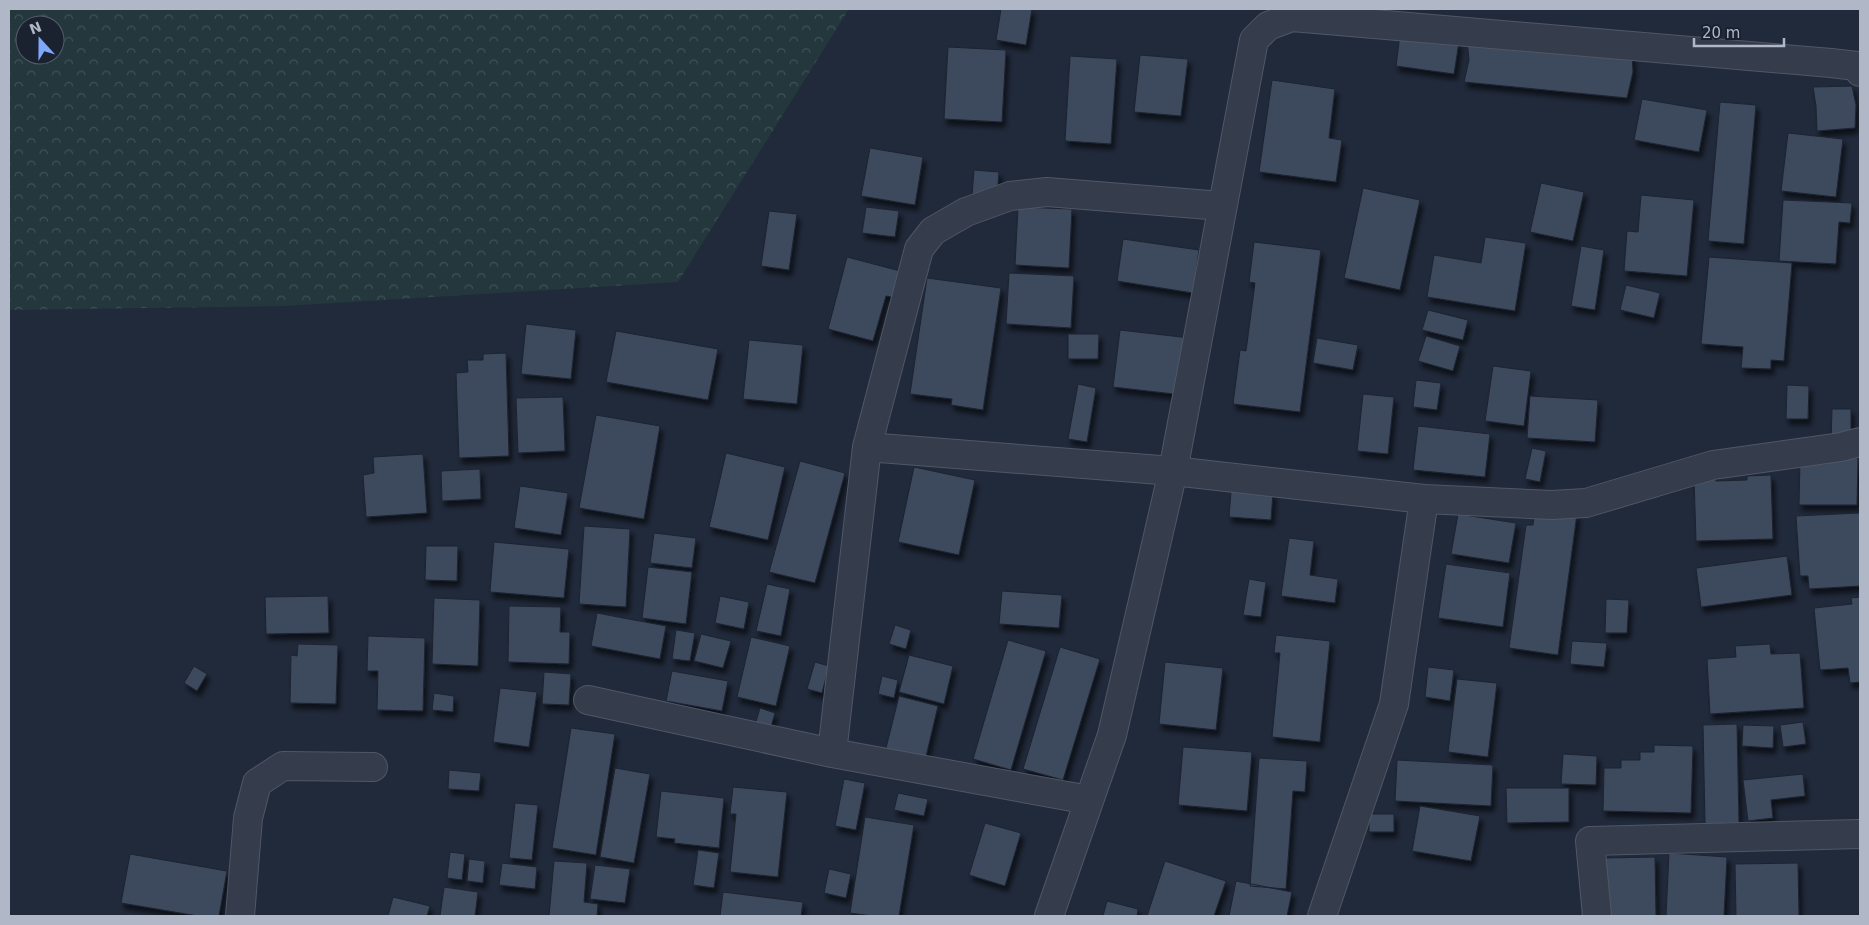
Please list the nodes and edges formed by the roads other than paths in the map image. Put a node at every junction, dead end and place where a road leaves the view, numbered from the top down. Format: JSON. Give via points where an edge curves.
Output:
{"nodes":[{"id":1,"x":1860,"y":72,"type":"edge"},
{"id":2,"x":1222,"y":206,"type":"junction"},
{"id":3,"x":1860,"y":442,"type":"edge"},
{"id":4,"x":867,"y":446,"type":"junction"},
{"id":5,"x":1173,"y":471,"type":"junction"},
{"id":6,"x":1424,"y":499,"type":"junction"},
{"id":7,"x":588,"y":700,"type":"dead end"},
{"id":8,"x":832,"y":753,"type":"junction"},
{"id":9,"x":373,"y":767,"type":"dead end"},
{"id":10,"x":1090,"y":800,"type":"junction"},
{"id":11,"x":1860,"y":834,"type":"edge"},
{"id":12,"x":240,"y":916,"type":"edge"},
{"id":13,"x":1049,"y":916,"type":"edge"},
{"id":14,"x":1322,"y":916,"type":"edge"},
{"id":15,"x":1597,"y":916,"type":"edge"}],
"edges":[{"from":1,"to":2,"type":"street","via":[[1857,66],[1831,63],[1292,17],[1268,26],[1254,40]]},
{"from":2,"to":4,"type":"street","via":[[1048,192],[1010,196],[966,212],[933,231],[919,249]]},
{"from":2,"to":5,"type":"street"},
{"from":3,"to":6,"type":"street","via":[[1713,465],[1586,503],[1552,505]]},
{"from":4,"to":5,"type":"street"},
{"from":4,"to":8,"type":"street"},
{"from":5,"to":6,"type":"street"},
{"from":5,"to":10,"type":"street","via":[[1112,735]]},
{"from":6,"to":14,"type":"street","via":[[1394,704]]},
{"from":7,"to":8,"type":"street"},
{"from":8,"to":10,"type":"street"},
{"from":9,"to":12,"type":"street","via":[[283,766],[257,782],[248,818]]},
{"from":10,"to":13,"type":"street"},
{"from":11,"to":15,"type":"street","via":[[1590,841]]}]}
